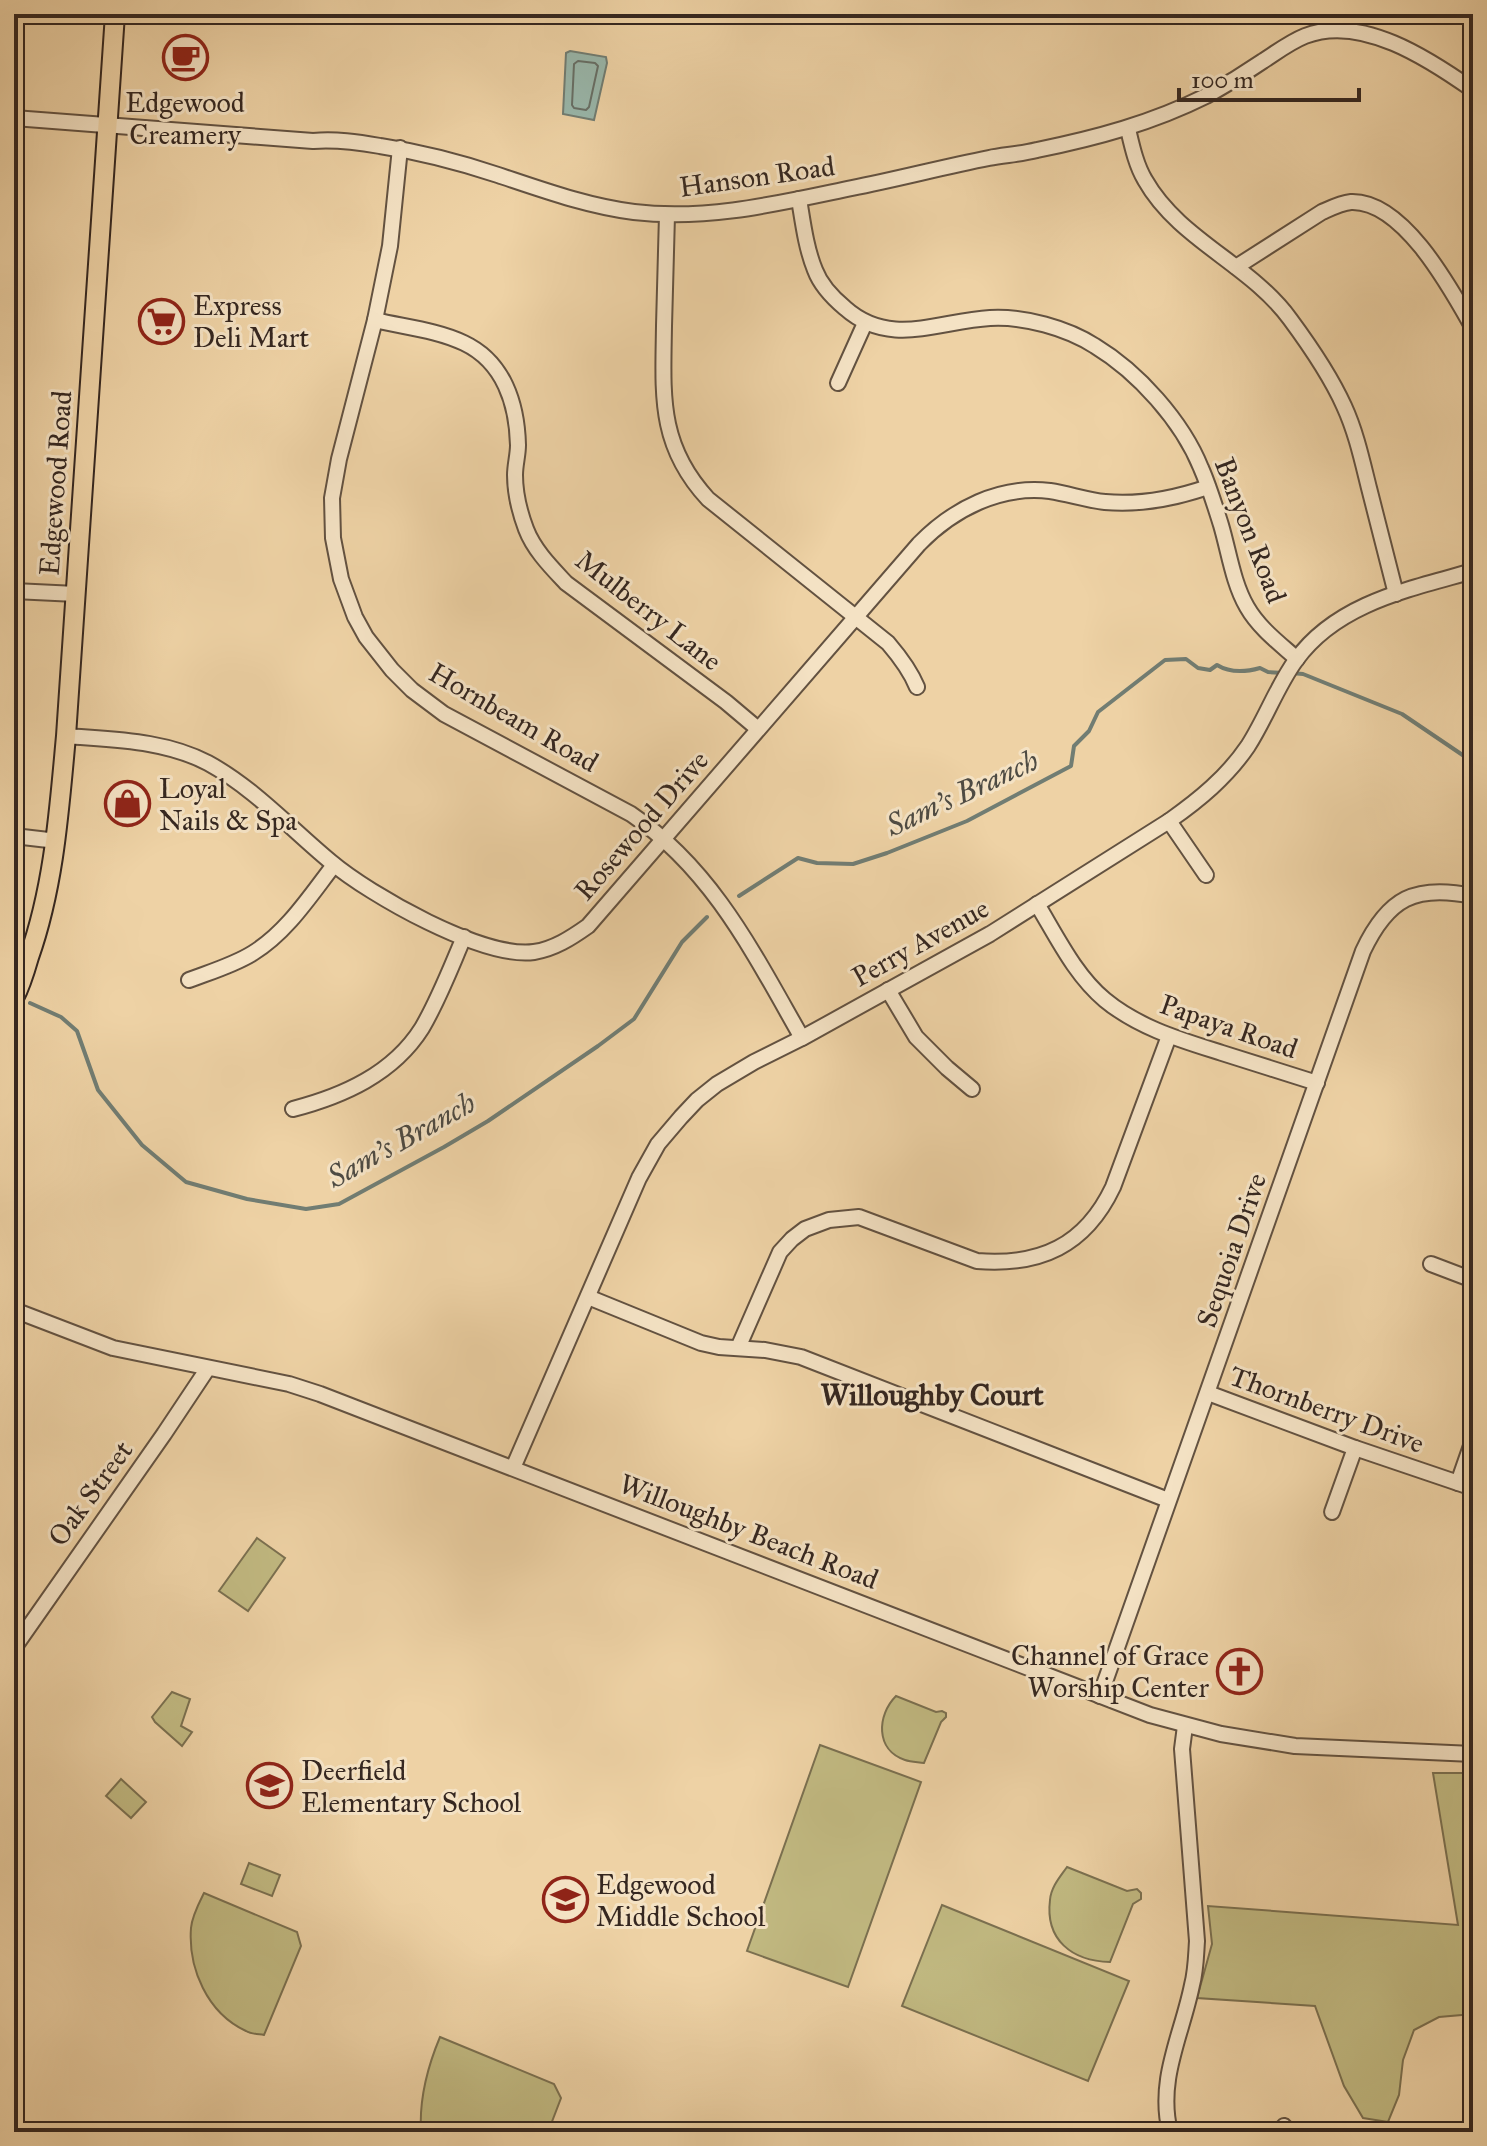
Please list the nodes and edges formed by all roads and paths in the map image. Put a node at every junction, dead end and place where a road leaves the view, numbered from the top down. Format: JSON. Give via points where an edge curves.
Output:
{"nodes":[{"id":1,"x":115,"y":14,"type":"edge"},
{"id":2,"x":1473,"y":90,"type":"edge"},
{"id":3,"x":14,"y":118,"type":"edge"},
{"id":4,"x":108,"y":126,"type":"junction"},
{"id":5,"x":1128,"y":129,"type":"junction"},
{"id":6,"x":400,"y":148,"type":"junction"},
{"id":7,"x":799,"y":199,"type":"junction"},
{"id":8,"x":667,"y":215,"type":"junction"},
{"id":9,"x":1236,"y":267,"type":"junction"},
{"id":10,"x":375,"y":320,"type":"junction"},
{"id":11,"x":865,"y":323,"type":"junction"},
{"id":12,"x":1473,"y":328,"type":"edge"},
{"id":13,"x":838,"y":383,"type":"dead end"},
{"id":14,"x":1208,"y":487,"type":"junction"},
{"id":15,"x":1473,"y":571,"type":"edge"},
{"id":16,"x":14,"y":591,"type":"edge"},
{"id":17,"x":76,"y":594,"type":"junction"},
{"id":18,"x":1396,"y":594,"type":"junction"},
{"id":19,"x":856,"y":617,"type":"junction"},
{"id":20,"x":1297,"y":659,"type":"junction"},
{"id":21,"x":917,"y":687,"type":"dead end"},
{"id":22,"x":758,"y":729,"type":"junction"},
{"id":23,"x":66,"y":736,"type":"junction"},
{"id":24,"x":1169,"y":821,"type":"junction"},
{"id":25,"x":14,"y":836,"type":"edge"},
{"id":26,"x":662,"y":839,"type":"junction"},
{"id":27,"x":57,"y":841,"type":"junction"},
{"id":28,"x":334,"y":865,"type":"junction"},
{"id":29,"x":1206,"y":875,"type":"dead end"},
{"id":30,"x":1473,"y":896,"type":"edge"},
{"id":31,"x":1037,"y":904,"type":"junction"},
{"id":32,"x":464,"y":937,"type":"junction"},
{"id":33,"x":189,"y":980,"type":"dead end"},
{"id":34,"x":888,"y":990,"type":"junction"},
{"id":35,"x":14,"y":998,"type":"edge"},
{"id":36,"x":1169,"y":1036,"type":"junction"},
{"id":37,"x":802,"y":1038,"type":"junction"},
{"id":38,"x":1317,"y":1083,"type":"junction"},
{"id":39,"x":972,"y":1089,"type":"dead end"},
{"id":40,"x":293,"y":1109,"type":"dead end"},
{"id":41,"x":1431,"y":1264,"type":"dead end"},
{"id":42,"x":1473,"y":1280,"type":"edge"},
{"id":43,"x":588,"y":1297,"type":"junction"},
{"id":44,"x":14,"y":1310,"type":"edge"},
{"id":45,"x":738,"y":1348,"type":"junction"},
{"id":46,"x":208,"y":1368,"type":"junction"},
{"id":47,"x":1208,"y":1393,"type":"junction"},
{"id":48,"x":1473,"y":1440,"type":"edge"},
{"id":49,"x":1355,"y":1448,"type":"junction"},
{"id":50,"x":513,"y":1468,"type":"junction"},
{"id":51,"x":1466,"y":1486,"type":"edge"},
{"id":52,"x":1168,"y":1500,"type":"junction"},
{"id":53,"x":1332,"y":1512,"type":"dead end"},
{"id":54,"x":14,"y":1648,"type":"edge"},
{"id":55,"x":1100,"y":1696,"type":"junction"},
{"id":56,"x":1185,"y":1726,"type":"junction"},
{"id":57,"x":1473,"y":1754,"type":"edge"},
{"id":58,"x":1170,"y":2132,"type":"edge"}],
"edges":[{"from":1,"to":4,"type":"main road","name":"Edgewood Road"},
{"from":2,"to":5,"type":"street","name":"Hanson Road","via":[[1437,65],[1374,36],[1335,30],[1303,37],[1212,92]]},
{"from":3,"to":4,"type":"street","name":"Hanson Road"},
{"from":4,"to":6,"type":"street","name":"Hanson Road"},
{"from":4,"to":17,"type":"main road","name":"Edgewood Road"},
{"from":5,"to":7,"type":"street","name":"Hanson Road"},
{"from":5,"to":9,"type":"street","via":[[1156,197]]},
{"from":6,"to":8,"type":"street","name":"Hanson Road","via":[[580,202]]},
{"from":6,"to":10,"type":"street","name":"Hornbeam Road","via":[[390,246]]},
{"from":7,"to":8,"type":"street","name":"Hanson Road","via":[[727,212]]},
{"from":7,"to":11,"type":"street","name":"Banyon Road","via":[[823,286]]},
{"from":8,"to":19,"type":"street","via":[[663,397],[683,466],[708,499]]},
{"from":9,"to":12,"type":"street","via":[[1322,212],[1351,202],[1363,204],[1403,227],[1432,260]]},
{"from":9,"to":18,"type":"street","via":[[1287,315],[1345,409]]},
{"from":10,"to":22,"type":"street","name":"Mulberry Lane","via":[[466,343],[487,360],[511,397],[519,501],[527,531],[546,561],[566,583]]},
{"from":10,"to":26,"type":"street","name":"Hornbeam Road","via":[[332,498],[341,579],[366,637],[412,690],[444,714],[631,814]]},
{"from":11,"to":13,"type":"street"},
{"from":11,"to":14,"type":"street","name":"Banyon Road","via":[[895,331],[1017,319],[1092,343],[1161,404],[1202,468]]},
{"from":14,"to":19,"type":"street","name":"Rosewood Drive","via":[[1140,501],[1105,502],[1030,490],[967,506],[930,532]]},
{"from":14,"to":20,"type":"street","name":"Banyon Road","via":[[1246,606]]},
{"from":15,"to":18,"type":"street","name":"Perry Avenue"},
{"from":16,"to":17,"type":"street"},
{"from":17,"to":23,"type":"main road","name":"Edgewood Road"},
{"from":18,"to":20,"type":"street","name":"Perry Avenue","via":[[1347,615]]},
{"from":19,"to":21,"type":"street","via":[[888,643]]},
{"from":19,"to":22,"type":"street","name":"Rosewood Drive"},
{"from":20,"to":24,"type":"street","name":"Perry Avenue","via":[[1249,745],[1216,784]]},
{"from":22,"to":26,"type":"street","name":"Rosewood Drive"},
{"from":23,"to":27,"type":"main road","name":"Edgewood Road"},
{"from":23,"to":28,"type":"street","name":"Rosewood Drive","via":[[156,744],[184,752],[239,783]]},
{"from":24,"to":29,"type":"street"},
{"from":24,"to":31,"type":"street","name":"Perry Avenue"},
{"from":25,"to":27,"type":"street"},
{"from":26,"to":32,"type":"street","name":"Rosewood Drive","via":[[588,926],[550,948],[515,952]]},
{"from":26,"to":37,"type":"street","name":"Hornbeam Road","via":[[723,905]]},
{"from":27,"to":35,"type":"main road","name":"Edgewood Road","via":[[36,939]]},
{"from":28,"to":32,"type":"street","name":"Rosewood Drive","via":[[420,918]]},
{"from":28,"to":33,"type":"street","via":[[264,945]]},
{"from":30,"to":38,"type":"street","name":"Sequoia Drive","via":[[1413,895],[1374,927]]},
{"from":31,"to":34,"type":"street","name":"Perry Avenue"},
{"from":31,"to":36,"type":"street","name":"Papaya Road","via":[[1068,956],[1104,1000]]},
{"from":32,"to":40,"type":"street","via":[[420,1031],[399,1056],[364,1083]]},
{"from":34,"to":37,"type":"street","name":"Perry Avenue"},
{"from":34,"to":39,"type":"street","via":[[916,1037]]},
{"from":36,"to":38,"type":"street","name":"Papaya Road"},
{"from":36,"to":45,"type":"street","via":[[1103,1208],[1066,1245],[1033,1258],[986,1262],[859,1217],[829,1220],[805,1229],[780,1252]]},
{"from":37,"to":43,"type":"street","name":"Perry Avenue","via":[[717,1084],[658,1144]]},
{"from":38,"to":47,"type":"street","name":"Sequoia Drive"},
{"from":41,"to":42,"type":"street"},
{"from":43,"to":45,"type":"street","via":[[701,1343]]},
{"from":43,"to":50,"type":"street","name":"Perry Avenue"},
{"from":44,"to":46,"type":"street","name":"Willoughby Beach Road","via":[[113,1348]]},
{"from":45,"to":52,"type":"street","via":[[801,1357]]},
{"from":46,"to":50,"type":"street","name":"Willoughby Beach Road","via":[[320,1394]]},
{"from":46,"to":54,"type":"street","name":"Oak Street"},
{"from":47,"to":49,"type":"street","name":"Thornberry Drive"},
{"from":47,"to":52,"type":"street","name":"Sequoia Drive"},
{"from":48,"to":51,"type":"street"},
{"from":49,"to":51,"type":"street","name":"Thornberry Drive"},
{"from":49,"to":53,"type":"street"},
{"from":50,"to":55,"type":"street","name":"Willoughby Beach Road"},
{"from":52,"to":55,"type":"street","name":"Sequoia Drive"},
{"from":55,"to":56,"type":"street","name":"Willoughby Beach Road"},
{"from":56,"to":57,"type":"street","name":"Willoughby Beach Road","via":[[1295,1746]]},
{"from":56,"to":58,"type":"street","via":[[1182,1749],[1197,1941],[1192,1985],[1165,2090]]}]}
